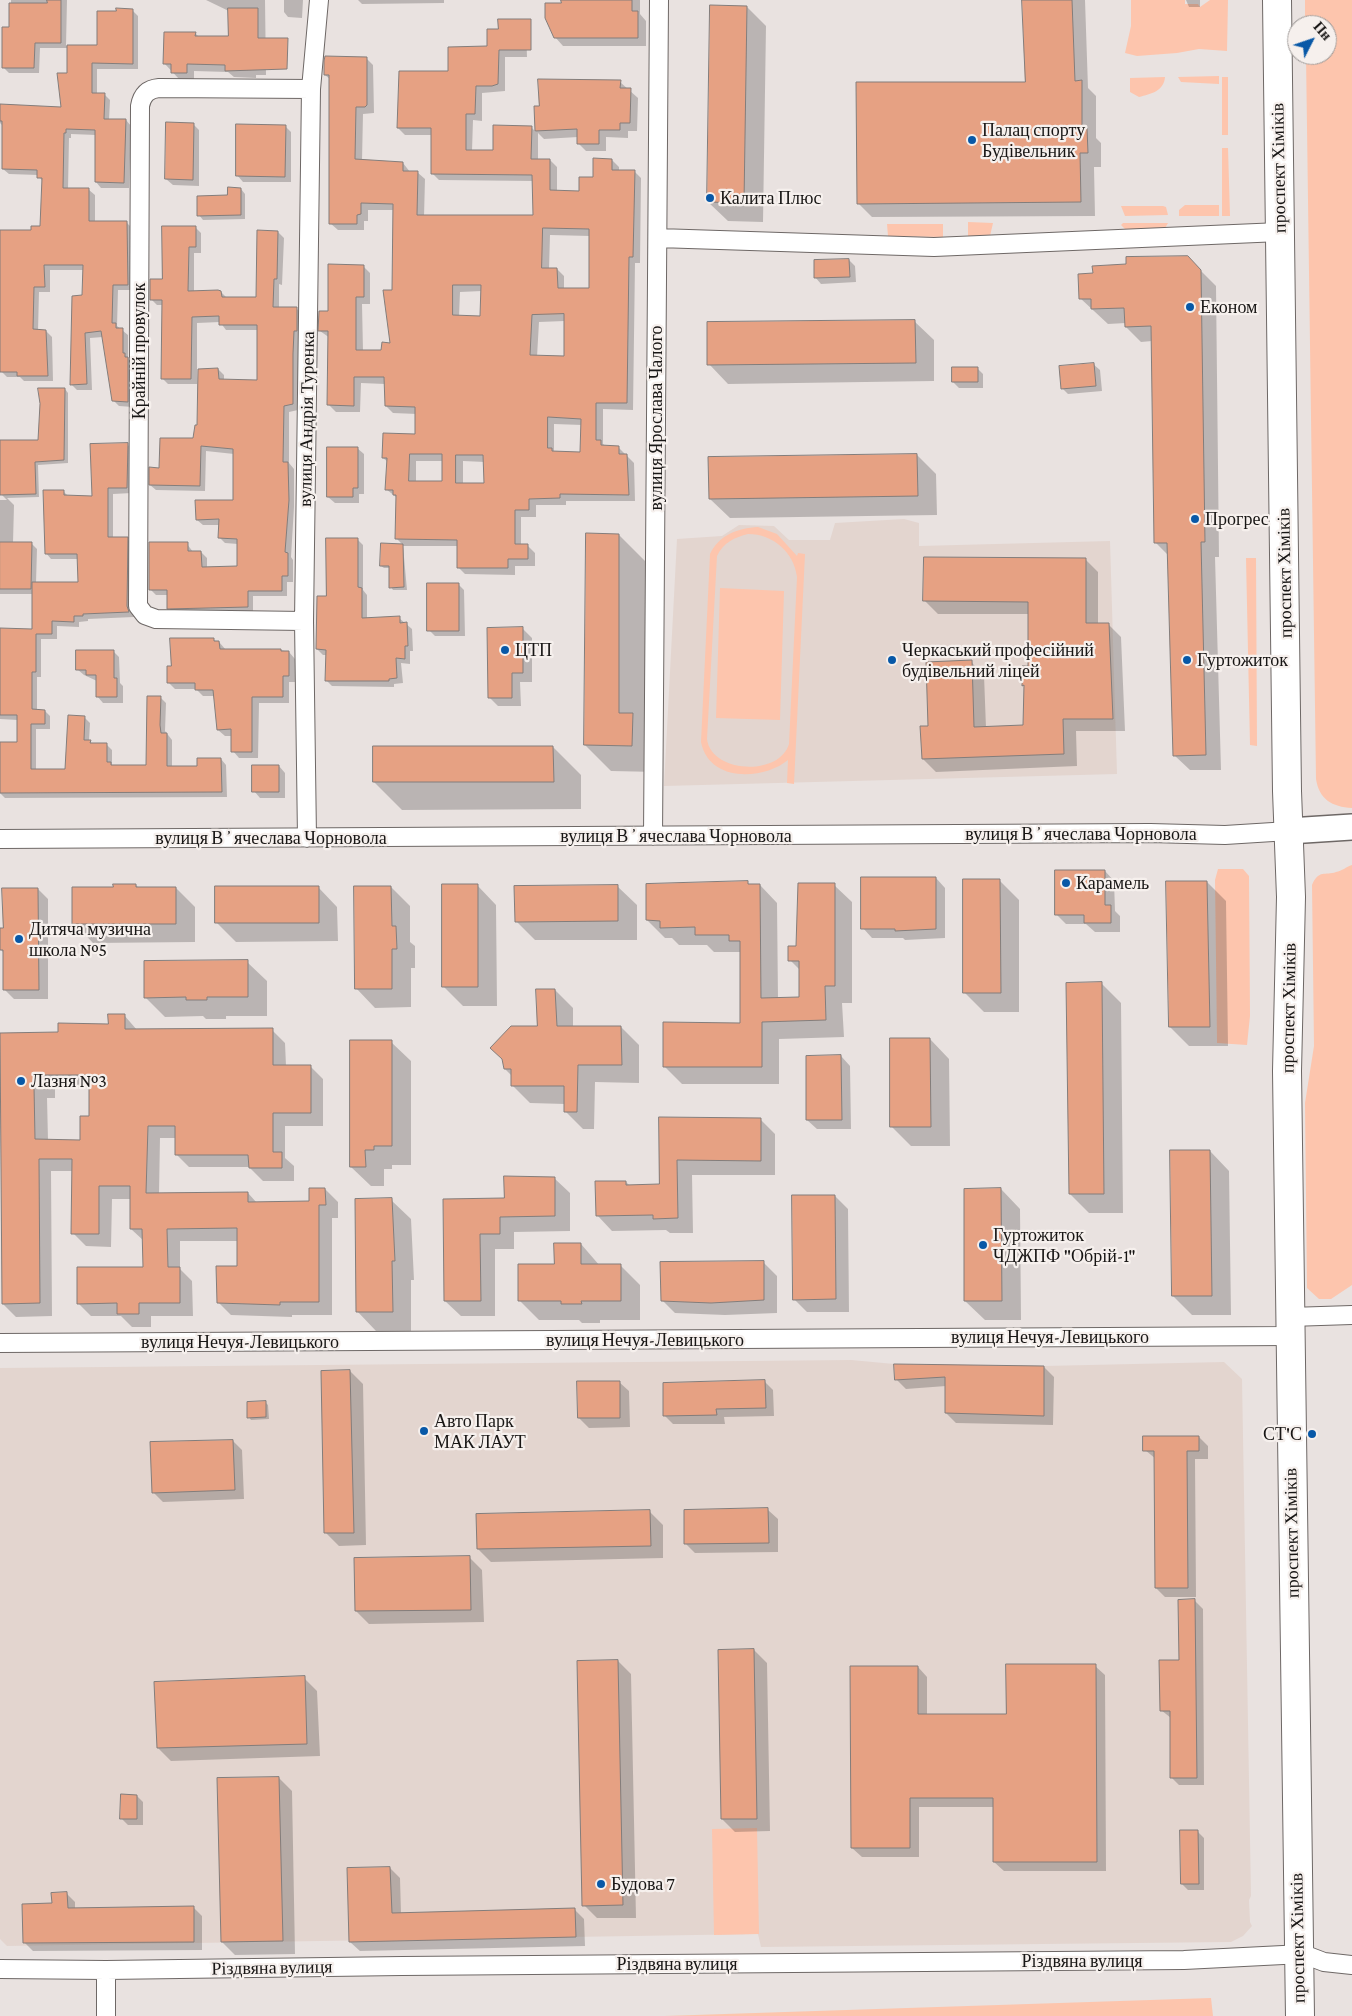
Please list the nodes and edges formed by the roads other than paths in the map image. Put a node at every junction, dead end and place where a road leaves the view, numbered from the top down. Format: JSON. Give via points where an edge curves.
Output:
{"nodes":[{"id":1,"x":318,"y":0,"type":"edge"},
{"id":2,"x":660,"y":0,"type":"edge"},
{"id":3,"x":1277,"y":0,"type":"edge"},
{"id":4,"x":311,"y":89,"type":"junction"},
{"id":5,"x":1280,"y":232,"type":"junction"},
{"id":6,"x":658,"y":238,"type":"junction"},
{"id":7,"x":304,"y":621,"type":"junction"},
{"id":8,"x":1352,"y":827,"type":"edge"},
{"id":9,"x":1288,"y":831,"type":"junction"},
{"id":10,"x":653,"y":836,"type":"junction"},
{"id":11,"x":307,"y":838,"type":"junction"},
{"id":12,"x":0,"y":839,"type":"edge"},
{"id":13,"x":1352,"y":1315,"type":"edge"},
{"id":14,"x":1290,"y":1327,"type":"junction"},
{"id":15,"x":0,"y":1343,"type":"edge"},
{"id":16,"x":1299,"y":1954,"type":"junction"},
{"id":17,"x":1352,"y":1965,"type":"edge"},
{"id":18,"x":0,"y":1969,"type":"edge"},
{"id":19,"x":106,"y":1970,"type":"junction"},
{"id":20,"x":106,"y":2016,"type":"edge"},
{"id":21,"x":1300,"y":2016,"type":"edge"}],
"edges":[{"from":1,"to":4,"type":"street","name":"вулиця Андрія Туренка"},
{"from":2,"to":6,"type":"street","name":"вулиця Ярослава Чалого"},
{"from":3,"to":5,"type":"main road","name":"проспект Хіміків"},
{"from":4,"to":7,"type":"street","name":"вулиця Андрія Туренка"},
{"from":4,"to":7,"type":"street","name":"Крайній провулок","via":[[159,88],[148,91],[140,106],[138,606],[145,615],[156,619]]},
{"from":5,"to":6,"type":"street","via":[[934,247]]},
{"from":5,"to":9,"type":"main road","name":"проспект Хіміків"},
{"from":6,"to":10,"type":"street","name":"вулиця Ярослава Чалого"},
{"from":7,"to":11,"type":"street","name":"вулиця Андрія Туренка"},
{"from":8,"to":9,"type":"main road","name":"вулиця Вʼячеслава Чорновола"},
{"from":9,"to":10,"type":"street","name":"вулиця Вʼячеслава Чорновола","via":[[1225,835]]},
{"from":9,"to":14,"type":"main road","name":"проспект Хіміків","via":[[1291,897],[1288,1071]]},
{"from":10,"to":11,"type":"street","name":"вулиця Вʼячеслава Чорновола"},
{"from":11,"to":12,"type":"street","name":"вулиця Вʼячеслава Чорновола"},
{"from":13,"to":14,"type":"street","name":"вулиця Нечуя-Левицького"},
{"from":14,"to":15,"type":"street","name":"вулиця Нечуя-Левицького"},
{"from":14,"to":16,"type":"main road","name":"проспект Хіміків"},
{"from":16,"to":17,"type":"street","name":"Різдвяна вулиця","via":[[1325,1962]]},
{"from":16,"to":19,"type":"street","name":"Різдвяна вулиця","via":[[1184,1960]]},
{"from":16,"to":21,"type":"main road","name":"проспект Хіміків"},
{"from":18,"to":19,"type":"street","name":"Різдвяна вулиця"},
{"from":19,"to":20,"type":"street"}]}
